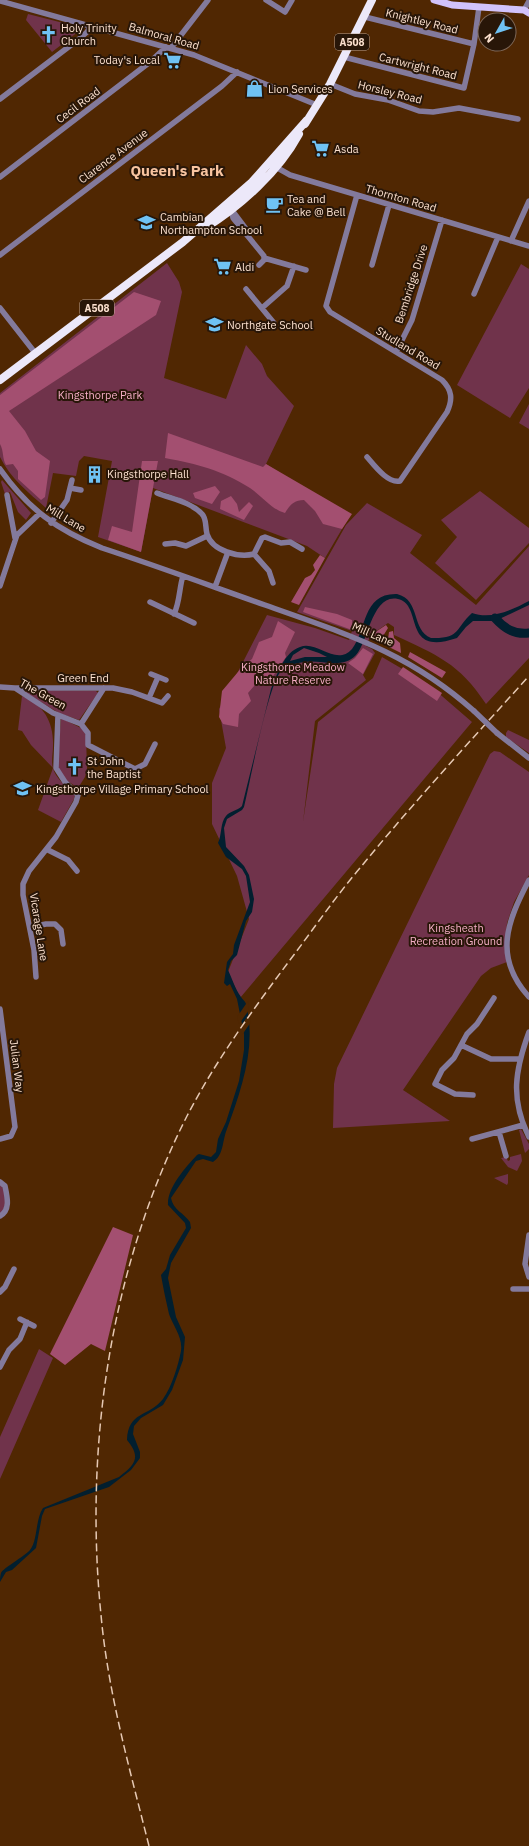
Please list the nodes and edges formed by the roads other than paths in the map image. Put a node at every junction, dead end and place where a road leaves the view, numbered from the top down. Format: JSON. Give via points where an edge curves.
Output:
{"nodes":[{"id":1,"x":0,"y":0,"type":"edge"},
{"id":2,"x":208,"y":0,"type":"edge"},
{"id":3,"x":266,"y":0,"type":"edge"},
{"id":4,"x":292,"y":0,"type":"edge"},
{"id":5,"x":372,"y":0,"type":"edge"},
{"id":6,"x":434,"y":0,"type":"edge"},
{"id":7,"x":529,"y":1,"type":"edge"},
{"id":8,"x":479,"y":7,"type":"junction"},
{"id":9,"x":526,"y":11,"type":"edge"},
{"id":10,"x":365,"y":17,"type":"junction"},
{"id":11,"x":91,"y":26,"type":"junction"},
{"id":12,"x":474,"y":44,"type":"junction"},
{"id":13,"x":169,"y":48,"type":"junction"},
{"id":14,"x":344,"y":57,"type":"junction"},
{"id":15,"x":237,"y":72,"type":"junction"},
{"id":16,"x":330,"y":84,"type":"junction"},
{"id":17,"x":0,"y":99,"type":"edge"},
{"id":18,"x":317,"y":105,"type":"junction"},
{"id":19,"x":518,"y":119,"type":"dead end"},
{"id":20,"x":273,"y":166,"type":"junction"},
{"id":21,"x":0,"y":177,"type":"edge"},
{"id":22,"x":357,"y":195,"type":"junction"},
{"id":23,"x":236,"y":201,"type":"junction"},
{"id":24,"x":529,"y":201,"type":"edge"},
{"id":25,"x":389,"y":205,"type":"junction"},
{"id":26,"x":234,"y":214,"type":"junction"},
{"id":27,"x":219,"y":216,"type":"junction"},
{"id":28,"x":442,"y":220,"type":"junction"},
{"id":29,"x":498,"y":237,"type":"junction"},
{"id":30,"x":510,"y":241,"type":"junction"},
{"id":31,"x":529,"y":246,"type":"edge"},
{"id":32,"x":0,"y":255,"type":"edge"},
{"id":33,"x":264,"y":258,"type":"junction"},
{"id":34,"x":259,"y":264,"type":"dead end"},
{"id":35,"x":372,"y":265,"type":"dead end"},
{"id":36,"x":294,"y":266,"type":"junction"},
{"id":37,"x":306,"y":270,"type":"dead end"},
{"id":38,"x":246,"y":289,"type":"dead end"},
{"id":39,"x":474,"y":294,"type":"dead end"},
{"id":40,"x":0,"y":308,"type":"edge"},
{"id":41,"x":262,"y":308,"type":"junction"},
{"id":42,"x":274,"y":323,"type":"dead end"},
{"id":43,"x":396,"y":352,"type":"junction"},
{"id":44,"x":36,"y":354,"type":"junction"},
{"id":45,"x":10,"y":373,"type":"junction"},
{"id":46,"x":0,"y":380,"type":"edge"},
{"id":47,"x":0,"y":384,"type":"edge"},
{"id":48,"x":367,"y":457,"type":"dead end"},
{"id":49,"x":0,"y":469,"type":"edge"},
{"id":50,"x":0,"y":475,"type":"edge"},
{"id":51,"x":72,"y":480,"type":"dead end"},
{"id":52,"x":70,"y":488,"type":"junction"},
{"id":53,"x":81,"y":490,"type":"dead end"},
{"id":54,"x":157,"y":493,"type":"dead end"},
{"id":55,"x":7,"y":495,"type":"dead end"},
{"id":56,"x":39,"y":514,"type":"junction"},
{"id":57,"x":51,"y":523,"type":"junction"},
{"id":58,"x":207,"y":536,"type":"junction"},
{"id":59,"x":15,"y":538,"type":"junction"},
{"id":60,"x":165,"y":544,"type":"dead end"},
{"id":61,"x":302,"y":549,"type":"dead end"},
{"id":62,"x":228,"y":552,"type":"junction"},
{"id":63,"x":254,"y":554,"type":"junction"},
{"id":64,"x":183,"y":576,"type":"junction"},
{"id":65,"x":273,"y":582,"type":"dead end"},
{"id":66,"x":0,"y":586,"type":"edge"},
{"id":67,"x":215,"y":587,"type":"junction"},
{"id":68,"x":150,"y":602,"type":"dead end"},
{"id":69,"x":174,"y":614,"type":"junction"},
{"id":70,"x":194,"y":623,"type":"dead end"},
{"id":71,"x":151,"y":674,"type":"dead end"},
{"id":72,"x":158,"y":677,"type":"junction"},
{"id":73,"x":166,"y":680,"type":"dead end"},
{"id":74,"x":0,"y":686,"type":"edge"},
{"id":75,"x":15,"y":688,"type":"junction"},
{"id":76,"x":104,"y":688,"type":"junction"},
{"id":77,"x":168,"y":696,"type":"dead end"},
{"id":78,"x":149,"y":698,"type":"junction"},
{"id":79,"x":58,"y":715,"type":"junction"},
{"id":80,"x":82,"y":724,"type":"junction"},
{"id":81,"x":155,"y":744,"type":"dead end"},
{"id":82,"x":529,"y":758,"type":"edge"},
{"id":83,"x":48,"y":850,"type":"junction"},
{"id":84,"x":77,"y":871,"type":"dead end"},
{"id":85,"x":529,"y":880,"type":"edge"},
{"id":86,"x":30,"y":927,"type":"junction"},
{"id":87,"x":63,"y":944,"type":"dead end"},
{"id":88,"x":36,"y":977,"type":"dead end"},
{"id":89,"x":529,"y":997,"type":"edge"},
{"id":90,"x":494,"y":998,"type":"dead end"},
{"id":91,"x":0,"y":1009,"type":"edge"},
{"id":92,"x":1,"y":1019,"type":"edge"},
{"id":93,"x":529,"y":1032,"type":"edge"},
{"id":94,"x":461,"y":1045,"type":"junction"},
{"id":95,"x":519,"y":1059,"type":"junction"},
{"id":96,"x":472,"y":1095,"type":"dead end"},
{"id":97,"x":523,"y":1125,"type":"junction"},
{"id":98,"x":499,"y":1132,"type":"junction"},
{"id":99,"x":529,"y":1138,"type":"edge"},
{"id":100,"x":0,"y":1139,"type":"edge"},
{"id":101,"x":472,"y":1139,"type":"dead end"},
{"id":102,"x":506,"y":1156,"type":"dead end"},
{"id":103,"x":0,"y":1182,"type":"edge"},
{"id":104,"x":0,"y":1216,"type":"edge"},
{"id":105,"x":529,"y":1235,"type":"edge"},
{"id":106,"x":14,"y":1269,"type":"dead end"},
{"id":107,"x":3,"y":1275,"type":"dead end"},
{"id":108,"x":529,"y":1277,"type":"edge"},
{"id":109,"x":10,"y":1278,"type":"junction"},
{"id":110,"x":513,"y":1289,"type":"dead end"},
{"id":111,"x":529,"y":1289,"type":"edge"},
{"id":112,"x":0,"y":1292,"type":"edge"},
{"id":113,"x":20,"y":1319,"type":"dead end"},
{"id":114,"x":27,"y":1322,"type":"junction"},
{"id":115,"x":34,"y":1326,"type":"dead end"},
{"id":116,"x":0,"y":1367,"type":"edge"}],
"edges":[{"from":1,"to":11,"type":"street","name":"Balmoral Road"},
{"from":2,"to":13,"type":"street","name":"Cecil Road"},
{"from":3,"to":4,"type":"street","via":[[285,12]]},
{"from":5,"to":10,"type":"highway","number":"A508"},
{"from":6,"to":8,"type":"main road","via":[[452,5]]},
{"from":7,"to":9,"type":"street"},
{"from":8,"to":9,"type":"main road"},
{"from":8,"to":12,"type":"street"},
{"from":10,"to":12,"type":"street","name":"Knightley Road"},
{"from":10,"to":14,"type":"highway","number":"A508"},
{"from":11,"to":13,"type":"street","name":"Balmoral Road"},
{"from":11,"to":17,"type":"street","via":[[88,32]]},
{"from":12,"to":14,"type":"street","name":"Cartwright Road","via":[[464,88]]},
{"from":13,"to":15,"type":"street","name":"Balmoral Road"},
{"from":13,"to":21,"type":"street","name":"Cecil Road"},
{"from":14,"to":16,"type":"highway","number":"A508"},
{"from":15,"to":18,"type":"street","name":"Balmoral Road"},
{"from":15,"to":32,"type":"street","name":"Clarence Avenue"},
{"from":16,"to":18,"type":"highway","number":"A508"},
{"from":16,"to":19,"type":"street","name":"Horsley Road","via":[[354,94],[388,100],[420,111],[459,108]]},
{"from":18,"to":20,"type":"highway","number":"A508","via":[[293,144]]},
{"from":20,"to":22,"type":"street","name":"Thornton Road","via":[[290,176]]},
{"from":20,"to":23,"type":"highway","number":"A508"},
{"from":20,"to":23,"type":"highway","number":"A508","via":[[241,192]]},
{"from":22,"to":25,"type":"street","name":"Thornton Road"},
{"from":22,"to":43,"type":"street","name":"Studland Road","via":[[326,306],[330,312]]},
{"from":23,"to":26,"type":"highway"},
{"from":23,"to":27,"type":"highway","number":"A508"},
{"from":24,"to":30,"type":"street"},
{"from":25,"to":28,"type":"street","name":"Thornton Road"},
{"from":25,"to":35,"type":"street"},
{"from":26,"to":27,"type":"highway","via":[[228,208]]},
{"from":26,"to":33,"type":"street"},
{"from":27,"to":44,"type":"highway","number":"A508"},
{"from":28,"to":29,"type":"street","name":"Thornton Road"},
{"from":28,"to":43,"type":"street","name":"Bembridge Drive","via":[[412,320]]},
{"from":29,"to":30,"type":"street","name":"Thornton Road"},
{"from":29,"to":39,"type":"street"},
{"from":30,"to":31,"type":"street","name":"Thornton Road"},
{"from":33,"to":34,"type":"street"},
{"from":33,"to":36,"type":"street"},
{"from":36,"to":37,"type":"street"},
{"from":36,"to":41,"type":"street","via":[[287,286]]},
{"from":38,"to":41,"type":"street"},
{"from":40,"to":44,"type":"street"},
{"from":41,"to":42,"type":"street"},
{"from":43,"to":48,"type":"street","name":"Studland Road","via":[[447,385],[452,395],[450,405],[400,481],[394,481],[385,475]]},
{"from":44,"to":45,"type":"highway","number":"A508"},
{"from":45,"to":46,"type":"highway","number":"A508"},
{"from":45,"to":47,"type":"highway","number":"A508"},
{"from":49,"to":56,"type":"street","name":"Mill Lane"},
{"from":50,"to":56,"type":"street","via":[[29,509]]},
{"from":51,"to":52,"type":"street"},
{"from":52,"to":53,"type":"street"},
{"from":52,"to":57,"type":"street","via":[[67,500]]},
{"from":54,"to":58,"type":"street","via":[[196,509],[206,520]]},
{"from":55,"to":59,"type":"street"},
{"from":56,"to":57,"type":"street","name":"Mill Lane"},
{"from":56,"to":59,"type":"street"},
{"from":57,"to":64,"type":"street","name":"Mill Lane","via":[[92,544]]},
{"from":58,"to":60,"type":"street","via":[[186,546]]},
{"from":58,"to":62,"type":"street","via":[[216,546]]},
{"from":59,"to":66,"type":"street"},
{"from":61,"to":63,"type":"street","via":[[290,542],[281,543],[265,537]]},
{"from":62,"to":63,"type":"street","via":[[244,556]]},
{"from":62,"to":67,"type":"street"},
{"from":63,"to":65,"type":"street","via":[[268,571]]},
{"from":64,"to":67,"type":"street","name":"Mill Lane"},
{"from":64,"to":69,"type":"street","via":[[178,592],[178,607]]},
{"from":67,"to":82,"type":"street","name":"Mill Lane","bridge":true,"via":[[344,633],[422,671],[452,692]]},
{"from":68,"to":69,"type":"street"},
{"from":69,"to":70,"type":"street"},
{"from":71,"to":72,"type":"street"},
{"from":72,"to":73,"type":"street"},
{"from":72,"to":78,"type":"street"},
{"from":74,"to":75,"type":"street","name":"The Green"},
{"from":75,"to":76,"type":"street","name":"Green End"},
{"from":75,"to":79,"type":"street","name":"The Green"},
{"from":76,"to":78,"type":"street","name":"Green End","via":[[132,692]]},
{"from":76,"to":80,"type":"street"},
{"from":77,"to":78,"type":"street","name":"Green End","via":[[162,703]]},
{"from":79,"to":80,"type":"street","name":"The Green"},
{"from":79,"to":83,"type":"street","name":"Vicarage Lane","via":[[56,768],[78,795]]},
{"from":80,"to":81,"type":"street","via":[[88,733],[88,745],[138,769],[148,761]]},
{"from":83,"to":84,"type":"street"},
{"from":83,"to":86,"type":"street","name":"Vicarage Lane","via":[[28,873],[23,884]]},
{"from":85,"to":89,"type":"street","via":[[512,914],[507,939],[510,967]]},
{"from":86,"to":87,"type":"street","via":[[55,924],[61,930]]},
{"from":86,"to":88,"type":"street","name":"Vicarage Lane"},
{"from":90,"to":94,"type":"street"},
{"from":91,"to":92,"type":"street","name":"Julian Way"},
{"from":92,"to":100,"type":"street","name":"Julian Way","via":[[15,1126],[11,1136]]},
{"from":93,"to":95,"type":"street"},
{"from":94,"to":95,"type":"street","via":[[491,1059]]},
{"from":94,"to":96,"type":"street","via":[[435,1084],[455,1094]]},
{"from":95,"to":97,"type":"street","via":[[516,1087]]},
{"from":97,"to":98,"type":"street"},
{"from":97,"to":99,"type":"street"},
{"from":98,"to":101,"type":"street"},
{"from":98,"to":102,"type":"street"},
{"from":103,"to":104,"type":"street","via":[[5,1186],[8,1201],[5,1211]]},
{"from":105,"to":108,"type":"street","via":[[524,1264]]},
{"from":106,"to":109,"type":"street"},
{"from":107,"to":109,"type":"street"},
{"from":109,"to":112,"type":"street"},
{"from":110,"to":111,"type":"street"},
{"from":113,"to":114,"type":"street"},
{"from":114,"to":115,"type":"street"},
{"from":114,"to":116,"type":"street","via":[[20,1340],[9,1350]]}]}
